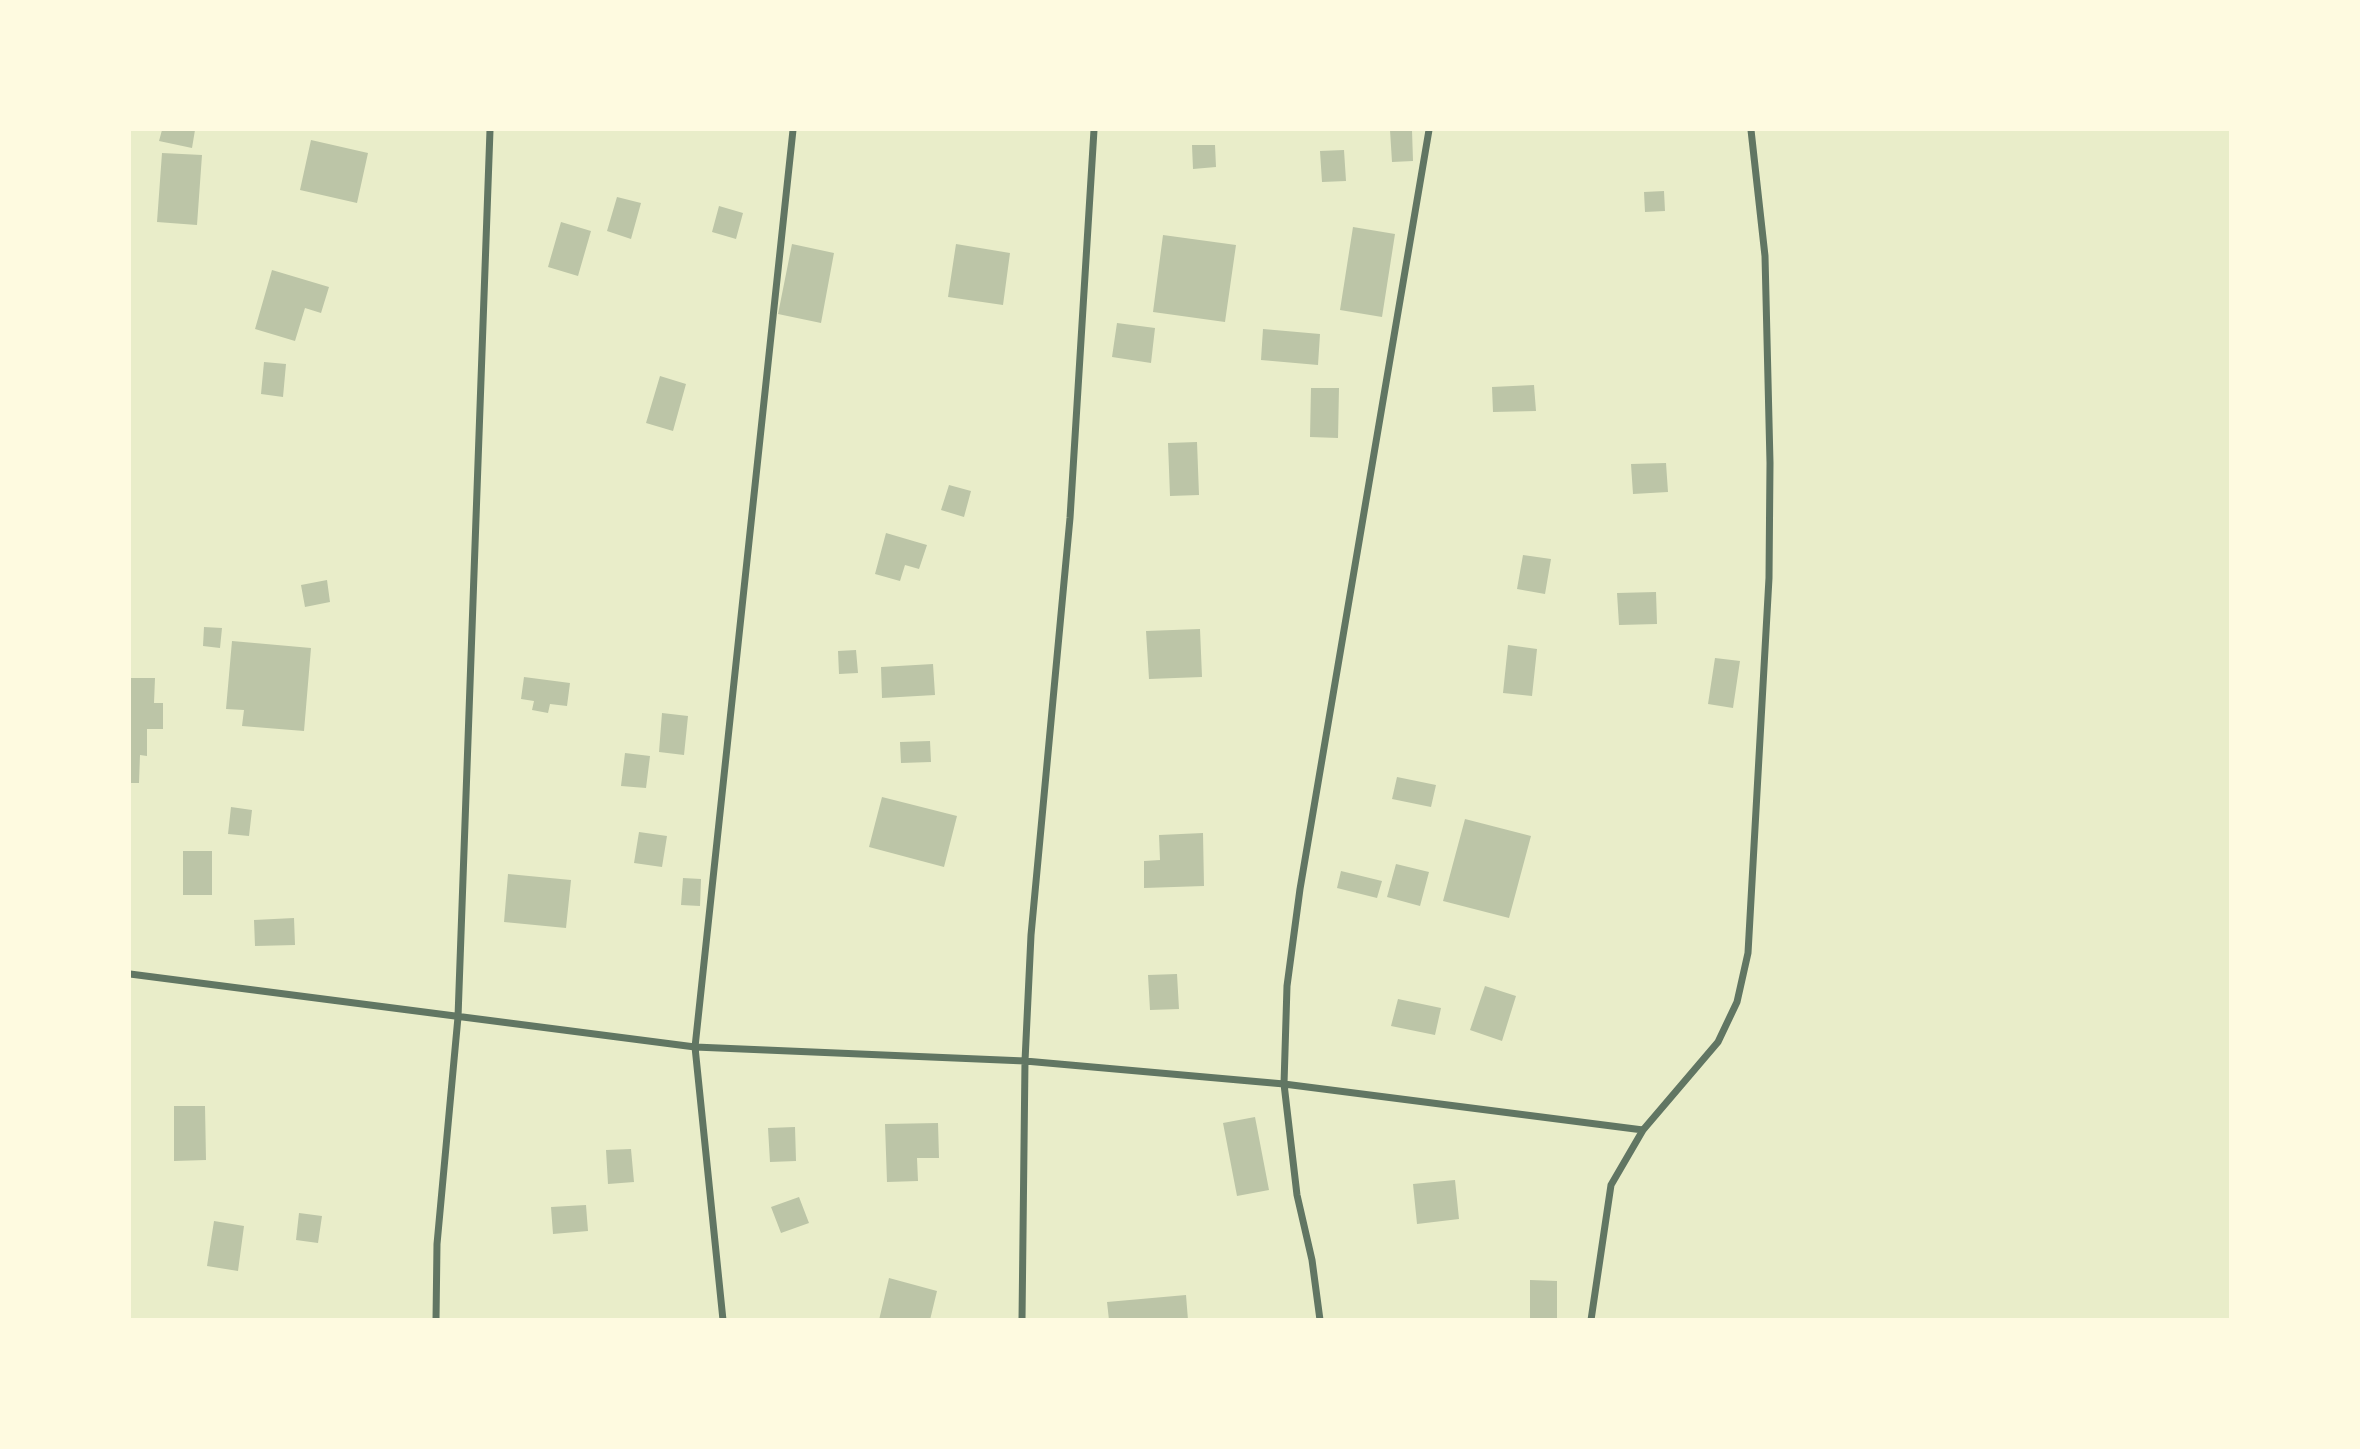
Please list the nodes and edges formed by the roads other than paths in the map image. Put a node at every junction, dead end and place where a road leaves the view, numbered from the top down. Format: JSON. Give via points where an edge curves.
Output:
{"nodes":[{"id":1,"x":490,"y":130,"type":"edge"},
{"id":2,"x":793,"y":130,"type":"edge"},
{"id":3,"x":1094,"y":130,"type":"edge"},
{"id":4,"x":1430,"y":130,"type":"edge"},
{"id":5,"x":1751,"y":130,"type":"edge"},
{"id":6,"x":130,"y":974,"type":"edge"},
{"id":7,"x":458,"y":1017,"type":"junction"},
{"id":8,"x":695,"y":1047,"type":"junction"},
{"id":9,"x":1025,"y":1061,"type":"junction"},
{"id":10,"x":1284,"y":1084,"type":"junction"},
{"id":11,"x":1643,"y":1129,"type":"junction"},
{"id":12,"x":436,"y":1320,"type":"edge"},
{"id":13,"x":723,"y":1320,"type":"edge"},
{"id":14,"x":1022,"y":1320,"type":"edge"},
{"id":15,"x":1320,"y":1320,"type":"edge"},
{"id":16,"x":1591,"y":1320,"type":"edge"}],
"edges":[{"from":1,"to":7,"type":"street"},
{"from":2,"to":8,"type":"street"},
{"from":3,"to":9,"type":"street","via":[[1070,518],[1031,935]]},
{"from":4,"to":10,"type":"street","via":[[1300,889],[1287,986]]},
{"from":5,"to":11,"type":"street","via":[[1765,256],[1770,476],[1769,578],[1748,953],[1737,1002],[1718,1042]]},
{"from":6,"to":7,"type":"street"},
{"from":7,"to":8,"type":"street"},
{"from":7,"to":12,"type":"street","via":[[437,1244]]},
{"from":8,"to":9,"type":"street"},
{"from":8,"to":13,"type":"street"},
{"from":9,"to":10,"type":"street"},
{"from":9,"to":14,"type":"street"},
{"from":10,"to":11,"type":"street"},
{"from":10,"to":15,"type":"street","via":[[1297,1195]]},
{"from":11,"to":16,"type":"street","via":[[1611,1185]]}]}
